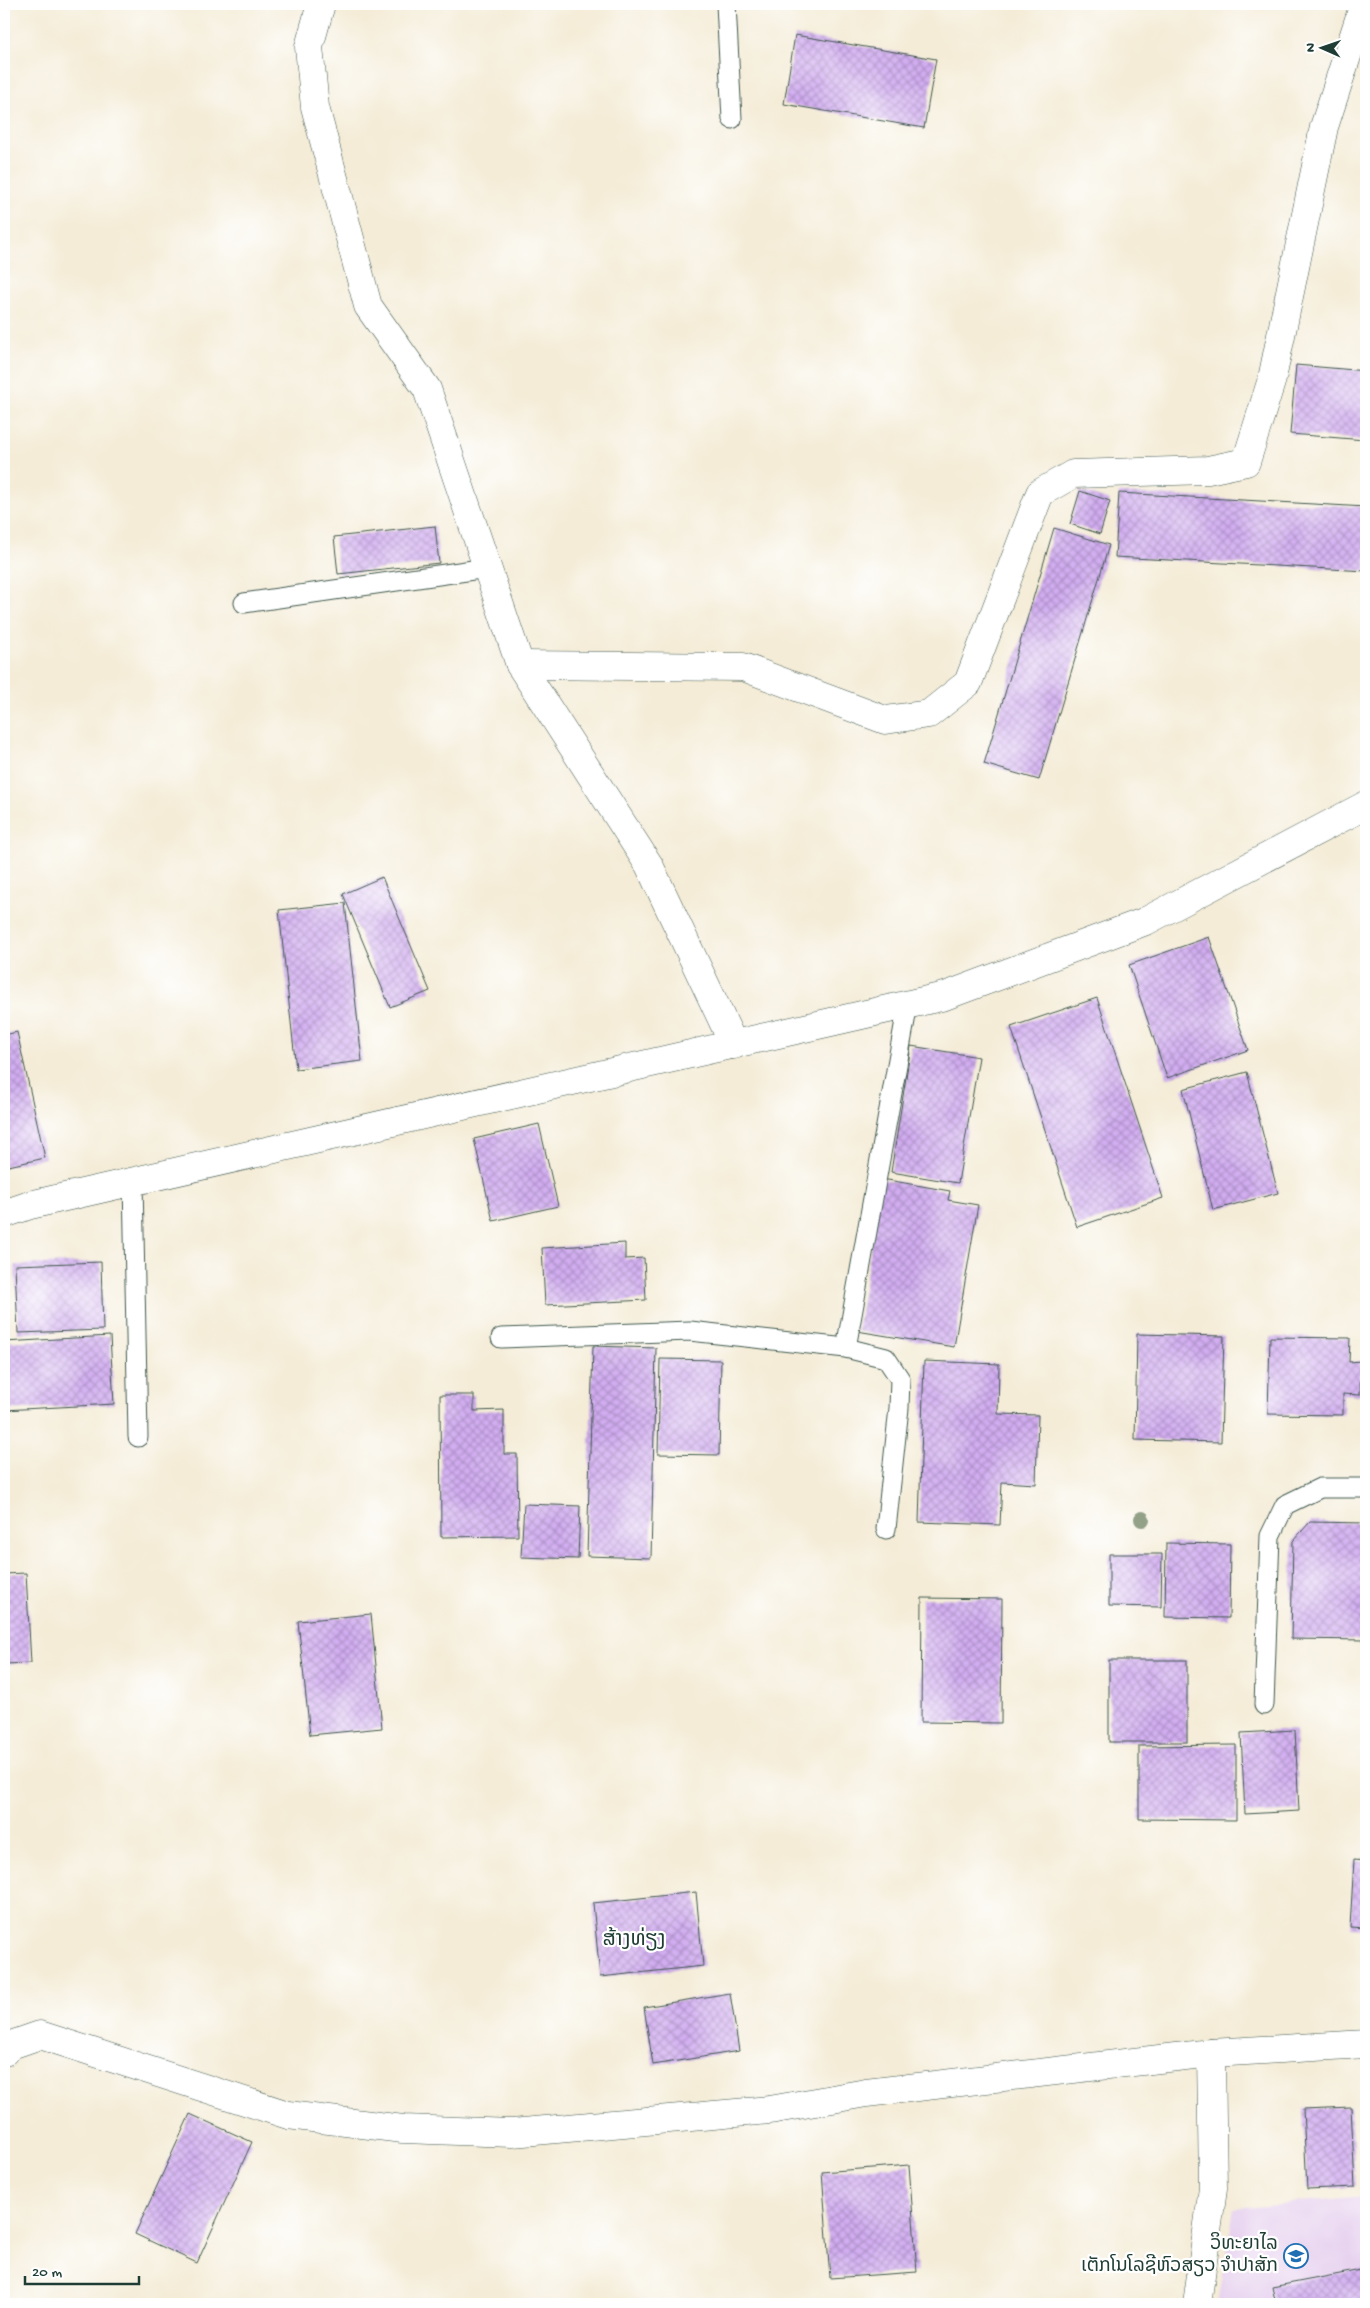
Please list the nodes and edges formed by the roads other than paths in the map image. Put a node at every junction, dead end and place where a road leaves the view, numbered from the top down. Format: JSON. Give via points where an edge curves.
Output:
{"nodes":[{"id":1,"x":320,"y":4,"type":"edge"},
{"id":2,"x":726,"y":4,"type":"edge"},
{"id":3,"x":1360,"y":8,"type":"edge"},
{"id":4,"x":732,"y":119,"type":"dead end"},
{"id":5,"x":487,"y":568,"type":"junction"},
{"id":6,"x":244,"y":603,"type":"dead end"},
{"id":7,"x":520,"y":665,"type":"junction"},
{"id":8,"x":1366,"y":805,"type":"edge"},
{"id":9,"x":908,"y":1004,"type":"junction"},
{"id":10,"x":734,"y":1045,"type":"junction"},
{"id":11,"x":133,"y":1181,"type":"junction"},
{"id":12,"x":4,"y":1214,"type":"edge"},
{"id":13,"x":501,"y":1338,"type":"dead end"},
{"id":14,"x":846,"y":1348,"type":"junction"},
{"id":15,"x":138,"y":1437,"type":"dead end"},
{"id":16,"x":1366,"y":1488,"type":"edge"},
{"id":17,"x":886,"y":1529,"type":"dead end"},
{"id":18,"x":1264,"y":1705,"type":"dead end"},
{"id":19,"x":1366,"y":2044,"type":"edge"},
{"id":20,"x":4,"y":2052,"type":"edge"},
{"id":21,"x":1211,"y":2053,"type":"junction"},
{"id":22,"x":1197,"y":2304,"type":"edge"}],
"edges":[{"from":1,"to":5,"type":"street","via":[[309,47],[315,107],[368,306],[427,389]]},
{"from":2,"to":4,"type":"lane"},
{"from":3,"to":7,"type":"street","via":[[1324,127],[1272,379],[1246,462],[1208,470],[1073,474],[1040,494],[968,683],[929,714],[885,720],[743,667]]},
{"from":5,"to":6,"type":"lane"},
{"from":5,"to":7,"type":"street"},
{"from":7,"to":10,"type":"street","via":[[649,865]]},
{"from":8,"to":9,"type":"street","via":[[1146,921],[945,996]]},
{"from":9,"to":10,"type":"street"},
{"from":9,"to":14,"type":"lane"},
{"from":10,"to":11,"type":"street"},
{"from":11,"to":12,"type":"street","via":[[30,1204]]},
{"from":11,"to":15,"type":"lane"},
{"from":13,"to":14,"type":"lane","via":[[690,1331]]},
{"from":14,"to":17,"type":"lane","via":[[886,1358],[900,1379],[900,1408]]},
{"from":16,"to":18,"type":"lane","via":[[1320,1488],[1285,1504],[1270,1536]]},
{"from":19,"to":21,"type":"street"},
{"from":20,"to":21,"type":"street","via":[[11,2045],[40,2035],[288,2115],[403,2129],[512,2133],[770,2110],[866,2093]]},
{"from":21,"to":22,"type":"street","via":[[1213,2188]]}]}
